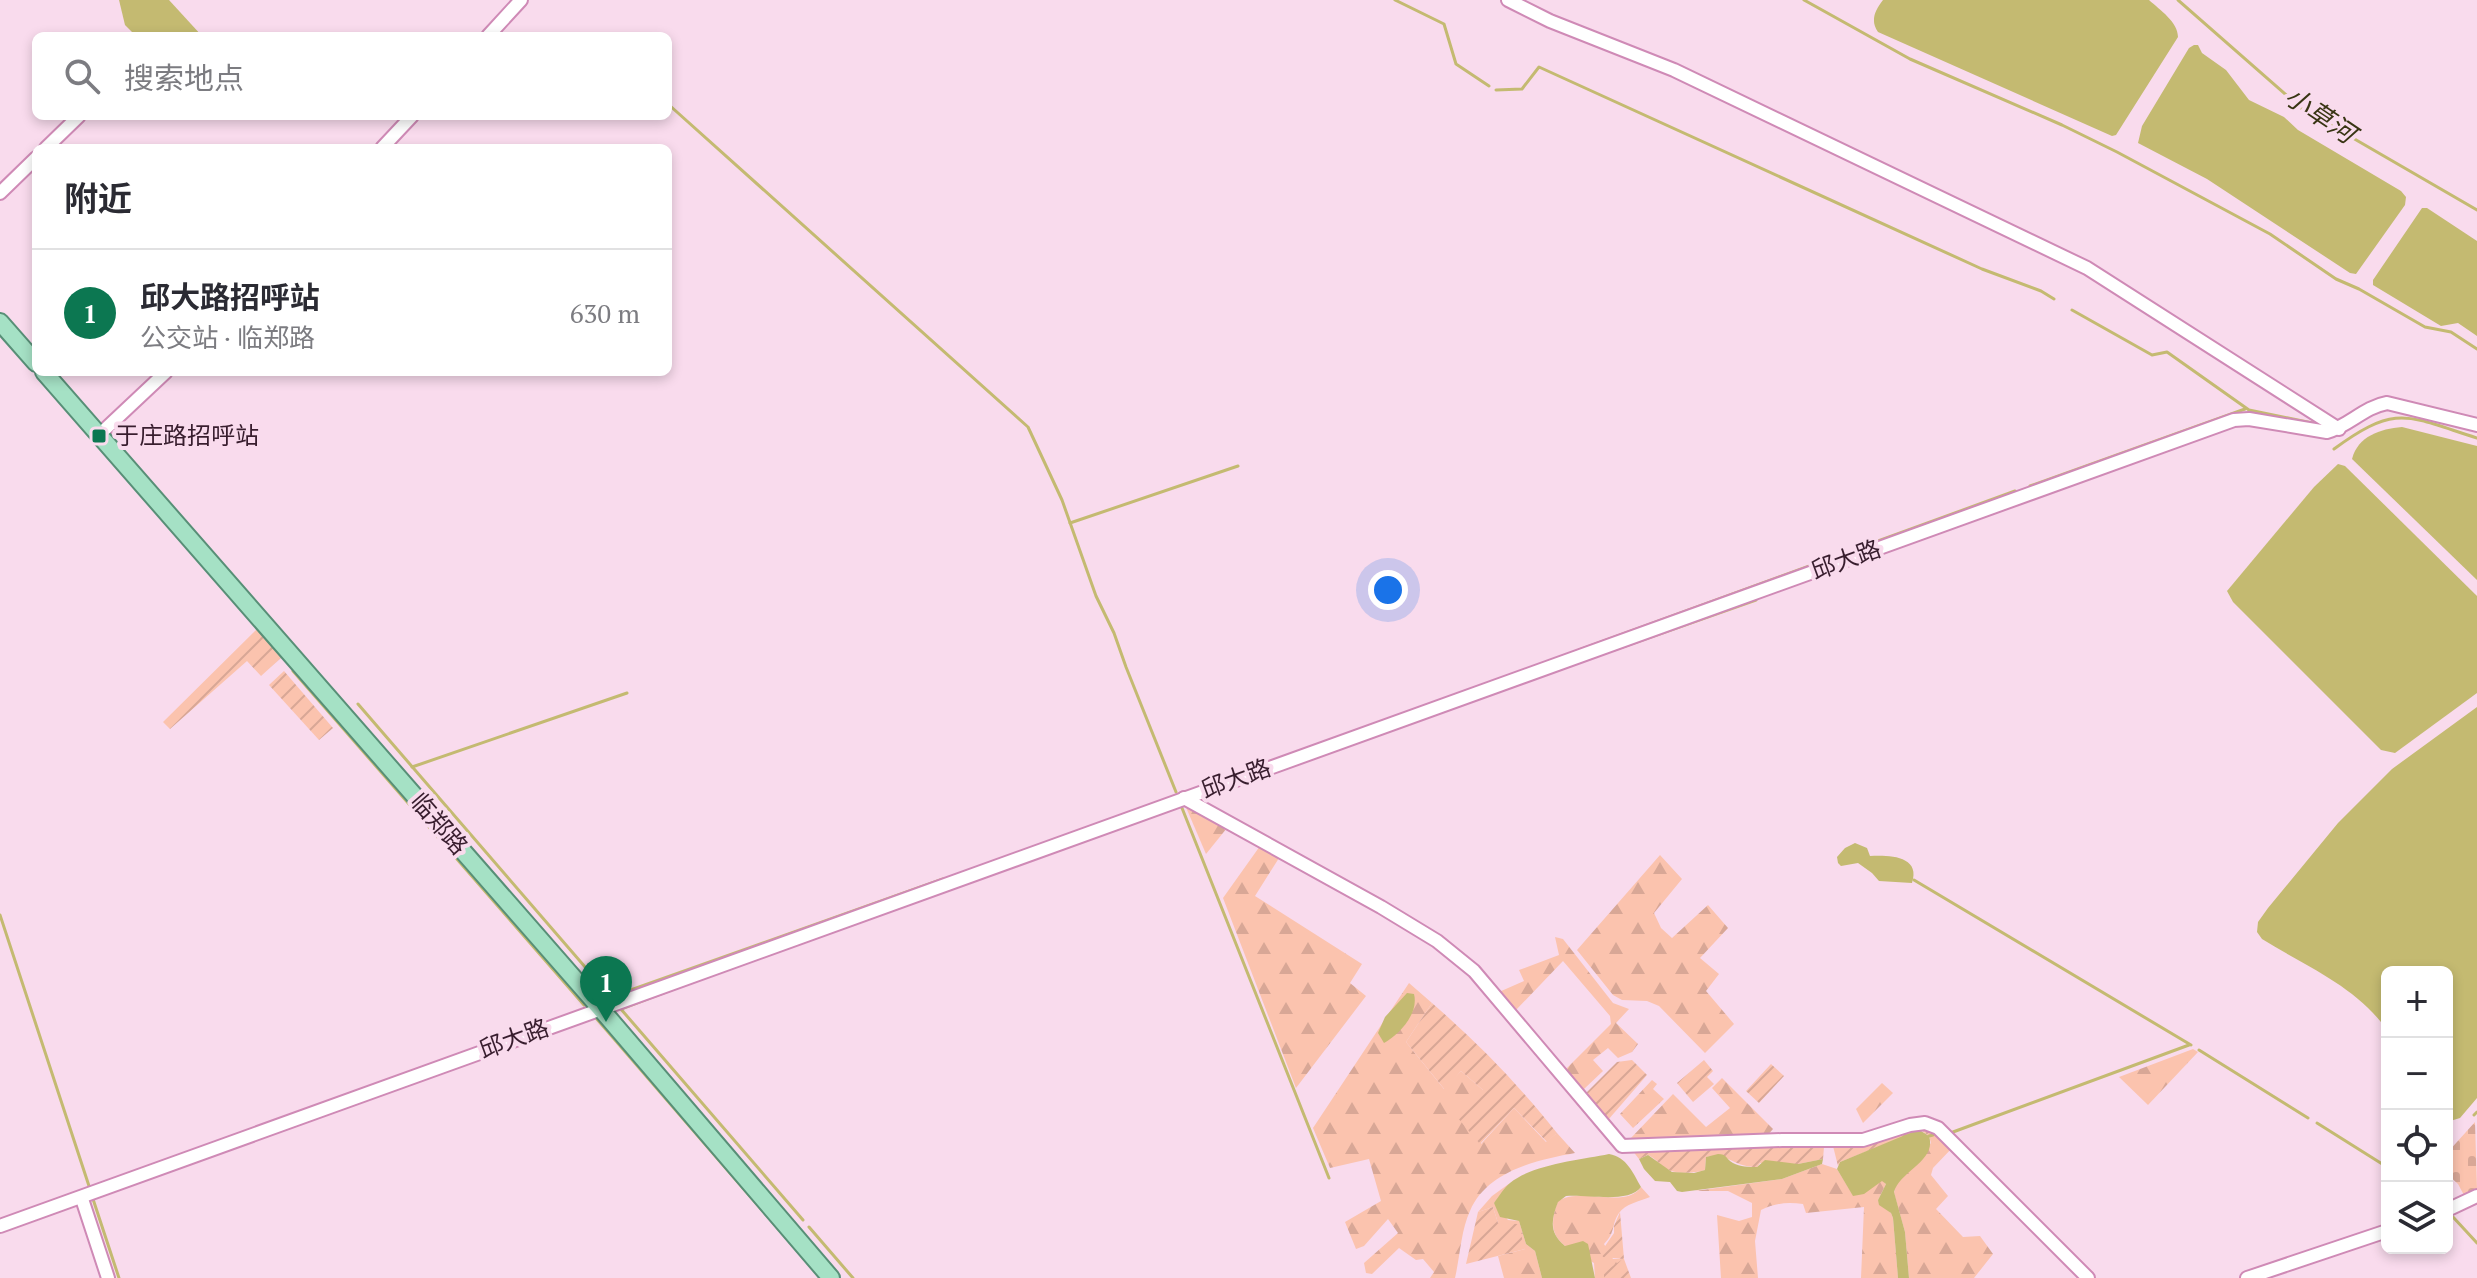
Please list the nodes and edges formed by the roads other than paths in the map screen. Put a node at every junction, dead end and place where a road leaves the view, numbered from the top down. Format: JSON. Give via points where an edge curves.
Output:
{"nodes":[{"id":1,"x":521,"y":0,"type":"edge"},
{"id":2,"x":1508,"y":0,"type":"edge"},
{"id":3,"x":492,"y":32,"type":"edge"},
{"id":4,"x":75,"y":120,"type":"edge"},
{"id":5,"x":408,"y":120,"type":"edge"},
{"id":6,"x":50,"y":144,"type":"edge"},
{"id":7,"x":386,"y":144,"type":"edge"},
{"id":8,"x":32,"y":162,"type":"edge"},
{"id":9,"x":0,"y":193,"type":"edge"},
{"id":10,"x":0,"y":322,"type":"edge"},
{"id":11,"x":32,"y":358,"type":"edge"},
{"id":12,"x":48,"y":376,"type":"edge"},
{"id":13,"x":162,"y":376,"type":"edge"},
{"id":14,"x":2477,"y":425,"type":"edge"},
{"id":15,"x":2339,"y":429,"type":"junction"},
{"id":16,"x":100,"y":434,"type":"junction"},
{"id":17,"x":1184,"y":798,"type":"junction"},
{"id":18,"x":600,"y":1008,"type":"junction"},
{"id":19,"x":88,"y":1196,"type":"junction"},
{"id":20,"x":2477,"y":1196,"type":"edge"},
{"id":21,"x":2453,"y":1207,"type":"edge"},
{"id":22,"x":0,"y":1226,"type":"edge"},
{"id":23,"x":2381,"y":1233,"type":"edge"},
{"id":24,"x":108,"y":1278,"type":"edge"},
{"id":25,"x":831,"y":1278,"type":"edge"},
{"id":26,"x":2088,"y":1278,"type":"edge"},
{"id":27,"x":2247,"y":1278,"type":"edge"}],
"edges":[{"from":1,"to":3,"type":"street"},
{"from":2,"to":15,"type":"street","via":[[1674,70],[2087,268]]},
{"from":4,"to":6,"type":"street"},
{"from":5,"to":7,"type":"street"},
{"from":8,"to":9,"type":"street"},
{"from":10,"to":11,"type":"main road"},
{"from":12,"to":16,"type":"main road","name":"临郑路"},
{"from":13,"to":16,"type":"street"},
{"from":14,"to":15,"type":"street","via":[[2387,403]]},
{"from":15,"to":17,"type":"street","name":"邱大路","via":[[2327,432],[2234,420]]},
{"from":16,"to":18,"type":"main road","name":"临郑路"},
{"from":17,"to":18,"type":"street","name":"邱大路"},
{"from":17,"to":26,"type":"street","via":[[1437,941],[1474,971],[1622,1146],[1863,1140],[1930,1124]]},
{"from":18,"to":19,"type":"street","name":"邱大路"},
{"from":18,"to":25,"type":"main road","name":"临郑路"},
{"from":19,"to":22,"type":"street","name":"邱大路"},
{"from":19,"to":24,"type":"street"},
{"from":20,"to":21,"type":"street"},
{"from":23,"to":27,"type":"street"}]}
